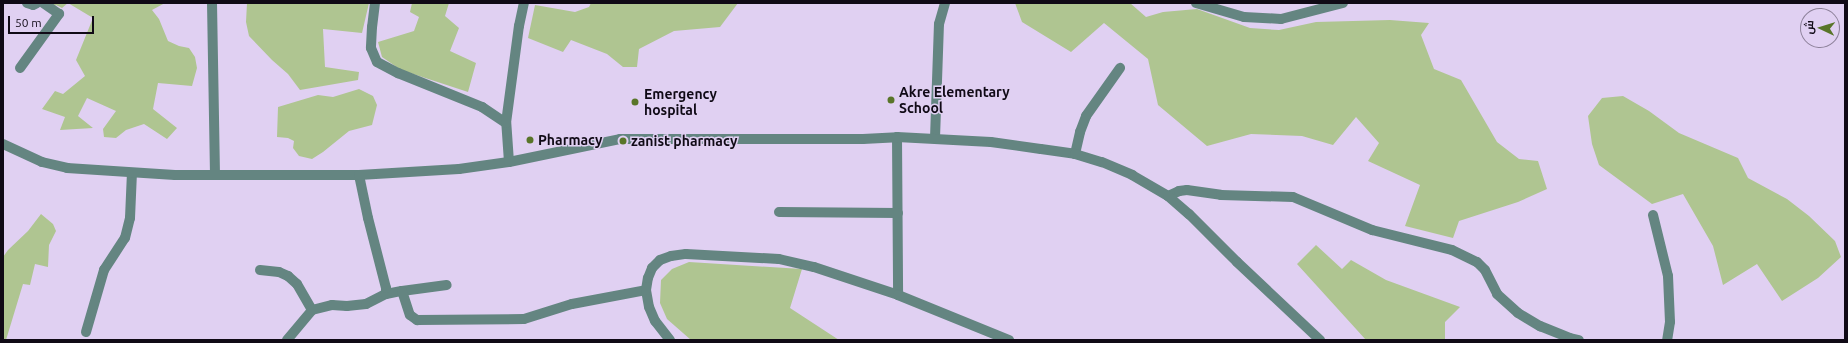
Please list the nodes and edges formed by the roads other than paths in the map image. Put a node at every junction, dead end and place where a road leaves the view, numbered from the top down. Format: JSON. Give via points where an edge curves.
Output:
{"nodes":[{"id":1,"x":27,"y":3,"type":"edge"},
{"id":2,"x":37,"y":3,"type":"edge"},
{"id":3,"x":44,"y":3,"type":"edge"},
{"id":4,"x":212,"y":3,"type":"edge"},
{"id":5,"x":375,"y":3,"type":"edge"},
{"id":6,"x":524,"y":3,"type":"edge"},
{"id":7,"x":945,"y":3,"type":"edge"},
{"id":8,"x":1196,"y":3,"type":"edge"},
{"id":9,"x":1343,"y":3,"type":"edge"},
{"id":10,"x":20,"y":68,"type":"dead end"},
{"id":11,"x":1120,"y":68,"type":"dead end"},
{"id":12,"x":506,"y":123,"type":"junction"},
{"id":13,"x":897,"y":137,"type":"junction"},
{"id":14,"x":935,"y":138,"type":"junction"},
{"id":15,"x":3,"y":144,"type":"edge"},
{"id":16,"x":1075,"y":154,"type":"junction"},
{"id":17,"x":509,"y":162,"type":"junction"},
{"id":18,"x":132,"y":173,"type":"junction"},
{"id":19,"x":215,"y":175,"type":"junction"},
{"id":20,"x":359,"y":175,"type":"junction"},
{"id":21,"x":1168,"y":196,"type":"junction"},
{"id":22,"x":779,"y":212,"type":"dead end"},
{"id":23,"x":898,"y":213,"type":"junction"},
{"id":24,"x":1652,"y":215,"type":"dead end"},
{"id":25,"x":260,"y":270,"type":"dead end"},
{"id":26,"x":447,"y":285,"type":"dead end"},
{"id":27,"x":646,"y":290,"type":"junction"},
{"id":28,"x":402,"y":291,"type":"junction"},
{"id":29,"x":386,"y":294,"type":"junction"},
{"id":30,"x":898,"y":295,"type":"junction"},
{"id":31,"x":312,"y":310,"type":"junction"},
{"id":32,"x":86,"y":332,"type":"dead end"},
{"id":33,"x":287,"y":340,"type":"edge"},
{"id":34,"x":670,"y":340,"type":"edge"},
{"id":35,"x":1009,"y":340,"type":"edge"},
{"id":36,"x":1320,"y":340,"type":"edge"},
{"id":37,"x":1579,"y":340,"type":"edge"},
{"id":38,"x":1668,"y":340,"type":"edge"}],
"edges":[{"from":1,"to":2,"type":"street"},
{"from":3,"to":10,"type":"street","via":[[59,14]]},
{"from":4,"to":19,"type":"street"},
{"from":5,"to":12,"type":"street","via":[[371,48],[377,62],[482,107]]},
{"from":6,"to":12,"type":"street"},
{"from":7,"to":14,"type":"street","via":[[939,24]]},
{"from":8,"to":9,"type":"street","via":[[1244,17],[1281,19]]},
{"from":11,"to":16,"type":"street","via":[[1086,116]]},
{"from":12,"to":17,"type":"street"},
{"from":13,"to":14,"type":"street"},
{"from":13,"to":17,"type":"street","via":[[620,139]]},
{"from":13,"to":23,"type":"street"},
{"from":14,"to":16,"type":"street","via":[[991,142]]},
{"from":15,"to":18,"type":"street","via":[[42,162],[67,168]]},
{"from":16,"to":21,"type":"street","via":[[1132,175]]},
{"from":17,"to":20,"type":"street","via":[[459,169]]},
{"from":18,"to":19,"type":"street"},
{"from":18,"to":32,"type":"street","via":[[130,218],[125,238],[104,270]]},
{"from":19,"to":20,"type":"street"},
{"from":20,"to":29,"type":"street"},
{"from":21,"to":36,"type":"street"},
{"from":21,"to":37,"type":"street","via":[[1187,190],[1221,196],[1293,197],[1372,230],[1452,250],[1477,262],[1485,270],[1497,294],[1518,313],[1546,328]]},
{"from":22,"to":23,"type":"street"},
{"from":23,"to":30,"type":"street"},
{"from":24,"to":38,"type":"street","via":[[1668,276]]},
{"from":25,"to":31,"type":"street","via":[[279,272],[288,276],[297,284]]},
{"from":26,"to":28,"type":"street"},
{"from":27,"to":28,"type":"street","via":[[572,304],[524,319],[425,320],[417,320],[410,315]]},
{"from":27,"to":30,"type":"street","via":[[652,268],[660,260],[686,254],[796,262]]},
{"from":27,"to":34,"type":"street","via":[[655,321]]},
{"from":28,"to":29,"type":"street"},
{"from":29,"to":31,"type":"street","via":[[366,304],[332,305]]},
{"from":30,"to":35,"type":"street"},
{"from":31,"to":33,"type":"street"}]}
